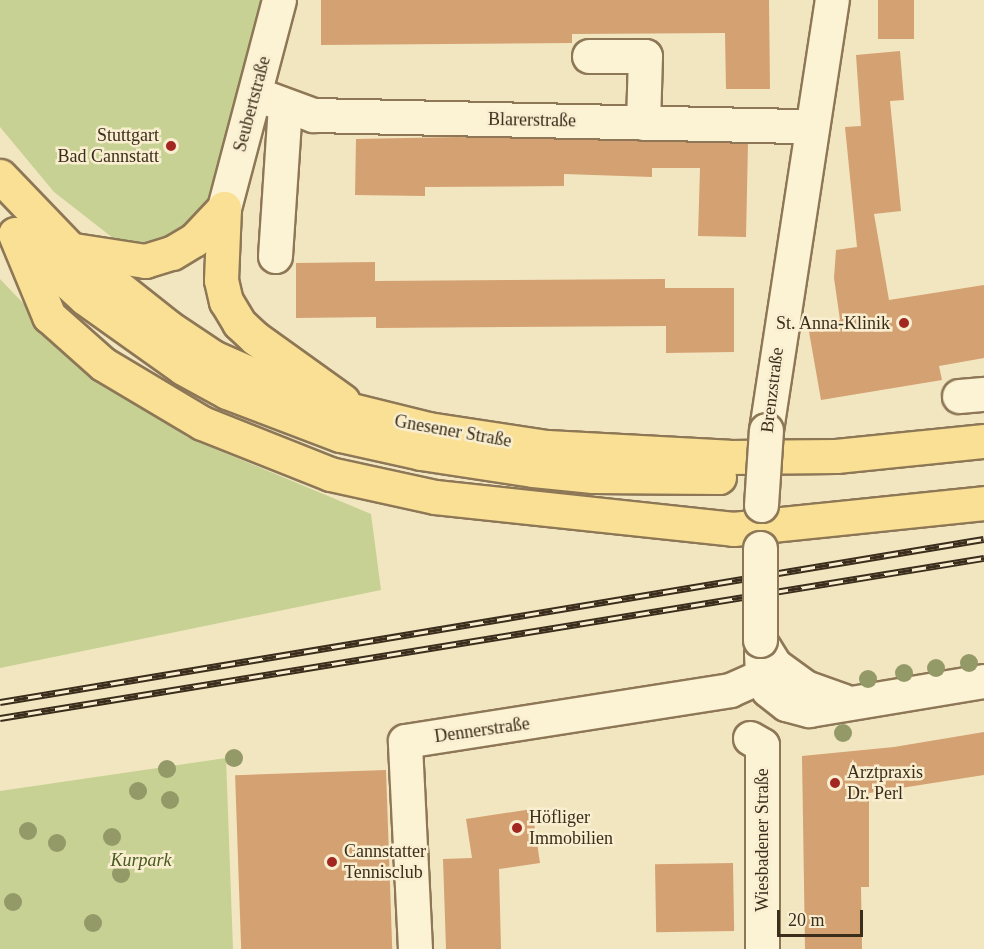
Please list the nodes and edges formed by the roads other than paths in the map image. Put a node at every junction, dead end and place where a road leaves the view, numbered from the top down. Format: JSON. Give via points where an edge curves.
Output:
{"nodes":[{"id":1,"x":279,"y":0,"type":"edge"},
{"id":2,"x":832,"y":0,"type":"edge"},
{"id":3,"x":590,"y":56,"type":"dead end"},
{"id":4,"x":284,"y":105,"type":"junction"},
{"id":5,"x":643,"y":123,"type":"junction"},
{"id":6,"x":812,"y":126,"type":"junction"},
{"id":7,"x":0,"y":176,"type":"edge"},
{"id":8,"x":224,"y":208,"type":"junction"},
{"id":9,"x":8,"y":225,"type":"edge"},
{"id":10,"x":72,"y":249,"type":"junction"},
{"id":11,"x":275,"y":256,"type":"dead end"},
{"id":12,"x":357,"y":412,"type":"junction"},
{"id":13,"x":984,"y":441,"type":"edge"},
{"id":14,"x":984,"y":462,"type":"edge"},
{"id":15,"x":984,"y":503,"type":"edge"},
{"id":16,"x":760,"y":527,"type":"junction"},
{"id":17,"x":766,"y":660,"type":"junction"},
{"id":18,"x":984,"y":681,"type":"edge"},
{"id":19,"x":804,"y":699,"type":"junction"},
{"id":20,"x":414,"y":949,"type":"edge"},
{"id":21,"x":762,"y":949,"type":"edge"}],
"edges":[{"from":1,"to":4,"type":"street","name":"Seubertstraße"},
{"from":2,"to":6,"type":"street","name":"Brenzstraße"},
{"from":3,"to":5,"type":"street","via":[[645,56]]},
{"from":4,"to":5,"type":"street","name":"Blarerstraße"},
{"from":4,"to":8,"type":"street","name":"Seubertstraße"},
{"from":4,"to":11,"type":"street"},
{"from":5,"to":6,"type":"street","name":"Blarerstraße"},
{"from":6,"to":16,"type":"street","name":"Brenzstraße","bridge":true,"via":[[766,430]]},
{"from":7,"to":10,"type":"main road","name":"Gnesener Straße"},
{"from":8,"to":10,"type":"main road","via":[[194,240],[172,253],[145,261]]},
{"from":8,"to":12,"type":"main road","via":[[221,280],[226,301],[239,323]]},
{"from":9,"to":14,"type":"main road","name":"Gnesener Straße","via":[[85,298],[183,368],[227,392],[340,435],[421,453],[592,476],[860,473]]},
{"from":9,"to":16,"type":"main road","via":[[49,316],[103,364],[202,423],[320,470],[435,497],[725,528]]},
{"from":10,"to":12,"type":"main road","name":"Gnesener Straße","via":[[168,327],[213,357],[311,400]]},
{"from":12,"to":13,"type":"main road","name":"Gnesener Straße","via":[[428,429],[547,447],[729,457],[836,456]]},
{"from":15,"to":16,"type":"main road"},
{"from":16,"to":17,"type":"street","name":"Brenzstraße","bridge":true},
{"from":17,"to":19,"type":"street","via":[[768,690]]},
{"from":17,"to":20,"type":"street","name":"Dennerstraße","via":[[730,690],[405,741]]},
{"from":18,"to":19,"type":"street","via":[[824,709]]},
{"from":19,"to":21,"type":"street","name":"Wiesbadener Straße","via":[[756,741]]}]}
